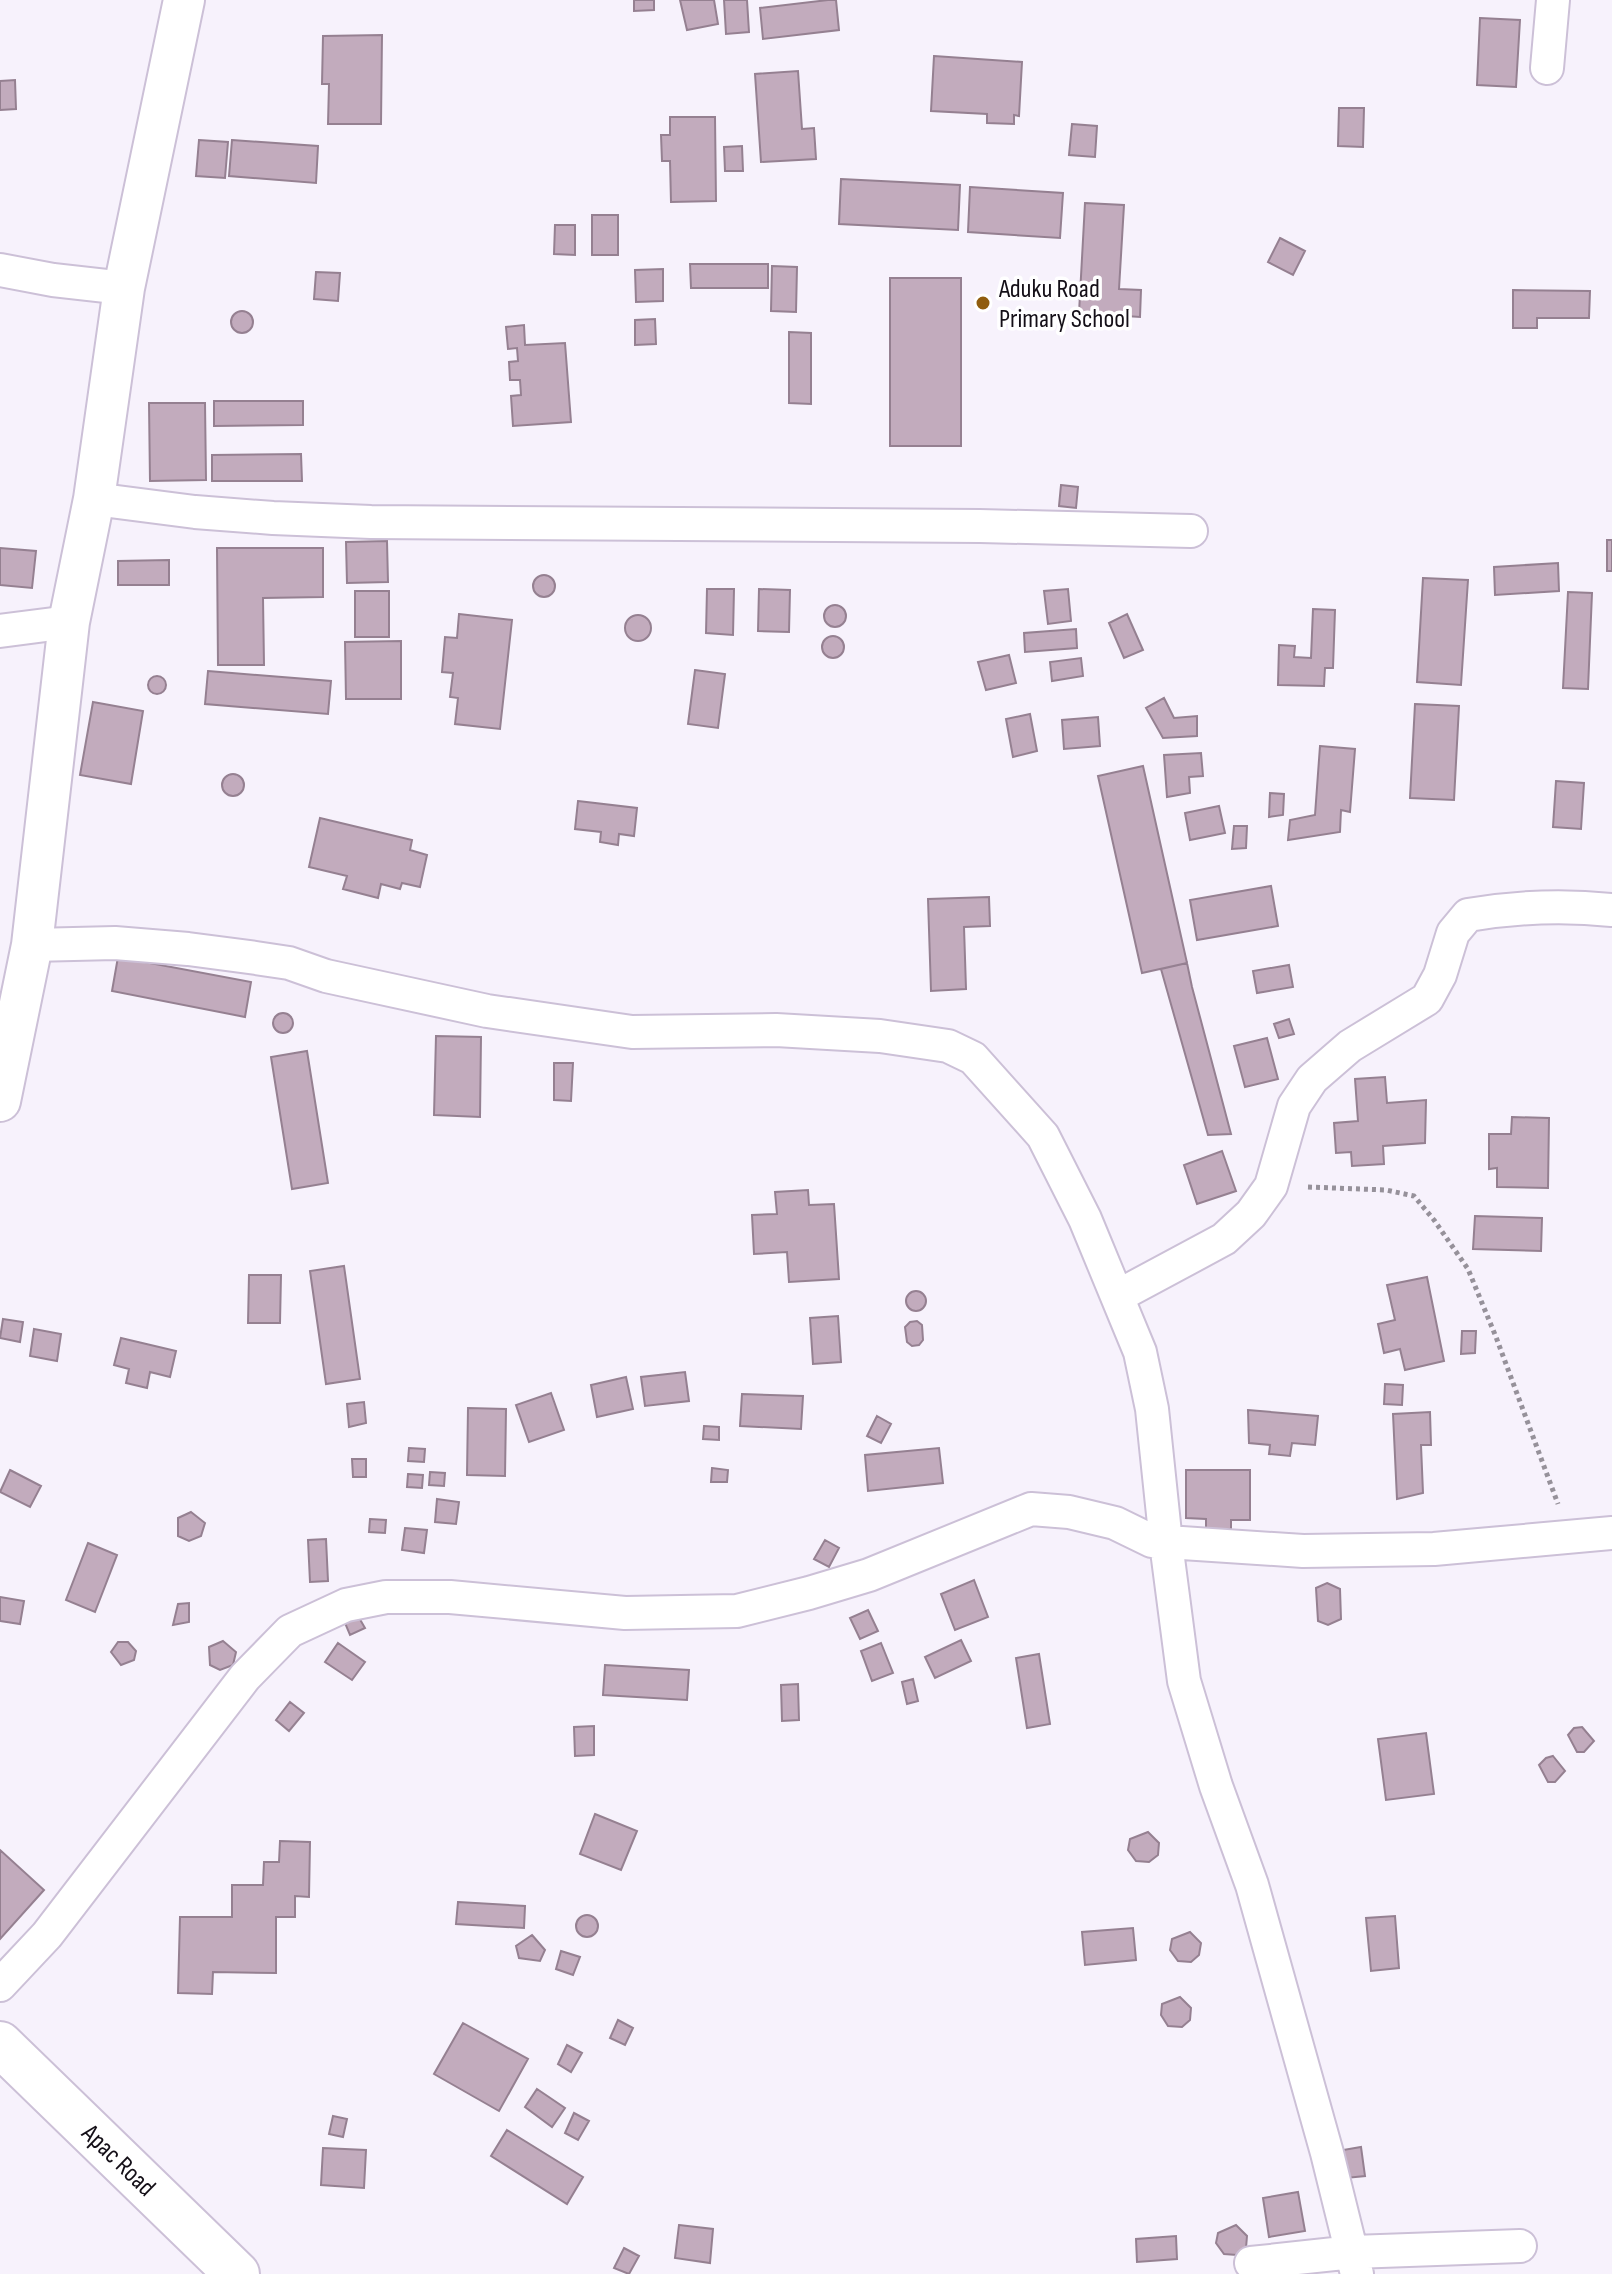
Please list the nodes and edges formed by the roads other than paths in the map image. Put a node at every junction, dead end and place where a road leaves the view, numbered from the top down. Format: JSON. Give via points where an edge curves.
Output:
{"nodes":[{"id":1,"x":184,"y":0,"type":"edge"},
{"id":2,"x":1553,"y":0,"type":"edge"},
{"id":3,"x":1547,"y":68,"type":"dead end"},
{"id":4,"x":0,"y":270,"type":"edge"},
{"id":5,"x":124,"y":288,"type":"junction"},
{"id":6,"x":94,"y":499,"type":"junction"},
{"id":7,"x":1191,"y":531,"type":"dead end"},
{"id":8,"x":69,"y":622,"type":"junction"},
{"id":9,"x":0,"y":631,"type":"edge"},
{"id":10,"x":1612,"y":910,"type":"edge"},
{"id":11,"x":32,"y":945,"type":"junction"},
{"id":12,"x":0,"y":1101,"type":"edge"},
{"id":13,"x":1118,"y":1296,"type":"junction"},
{"id":14,"x":1612,"y":1533,"type":"edge"},
{"id":15,"x":1166,"y":1543,"type":"junction"},
{"id":16,"x":0,"y":1985,"type":"edge"},
{"id":17,"x":0,"y":2044,"type":"edge"},
{"id":18,"x":1520,"y":2246,"type":"dead end"},
{"id":19,"x":1251,"y":2263,"type":"dead end"},
{"id":20,"x":1355,"y":2263,"type":"edge"},
{"id":21,"x":237,"y":2274,"type":"edge"}],
"edges":[{"from":1,"to":5,"type":"street"},
{"from":2,"to":3,"type":"street"},
{"from":4,"to":5,"type":"street"},
{"from":5,"to":6,"type":"street"},
{"from":6,"to":7,"type":"street","via":[[210,513],[357,521]]},
{"from":6,"to":8,"type":"street"},
{"from":8,"to":9,"type":"street"},
{"from":8,"to":11,"type":"street"},
{"from":10,"to":13,"type":"street","via":[[1510,908],[1468,915],[1453,933],[1427,999],[1350,1046],[1312,1079],[1294,1106],[1271,1186],[1251,1214],[1224,1239]]},
{"from":11,"to":12,"type":"street"},
{"from":11,"to":13,"type":"street","via":[[115,943],[256,958],[487,1011],[632,1032],[776,1030],[948,1046],[973,1058],[1043,1136]]},
{"from":13,"to":15,"type":"street","via":[[1140,1352],[1152,1409]]},
{"from":14,"to":15,"type":"street","via":[[1448,1548],[1303,1551]]},
{"from":15,"to":16,"type":"street","via":[[1115,1523],[1031,1509],[869,1575],[737,1611],[625,1613],[450,1597],[386,1597],[346,1605],[290,1631],[245,1677],[47,1935]]},
{"from":15,"to":20,"type":"street","via":[[1184,1681],[1252,1885]]},
{"from":17,"to":21,"type":"main road","name":"Apac Road"},
{"from":18,"to":20,"type":"street"},
{"from":19,"to":20,"type":"street"}]}
